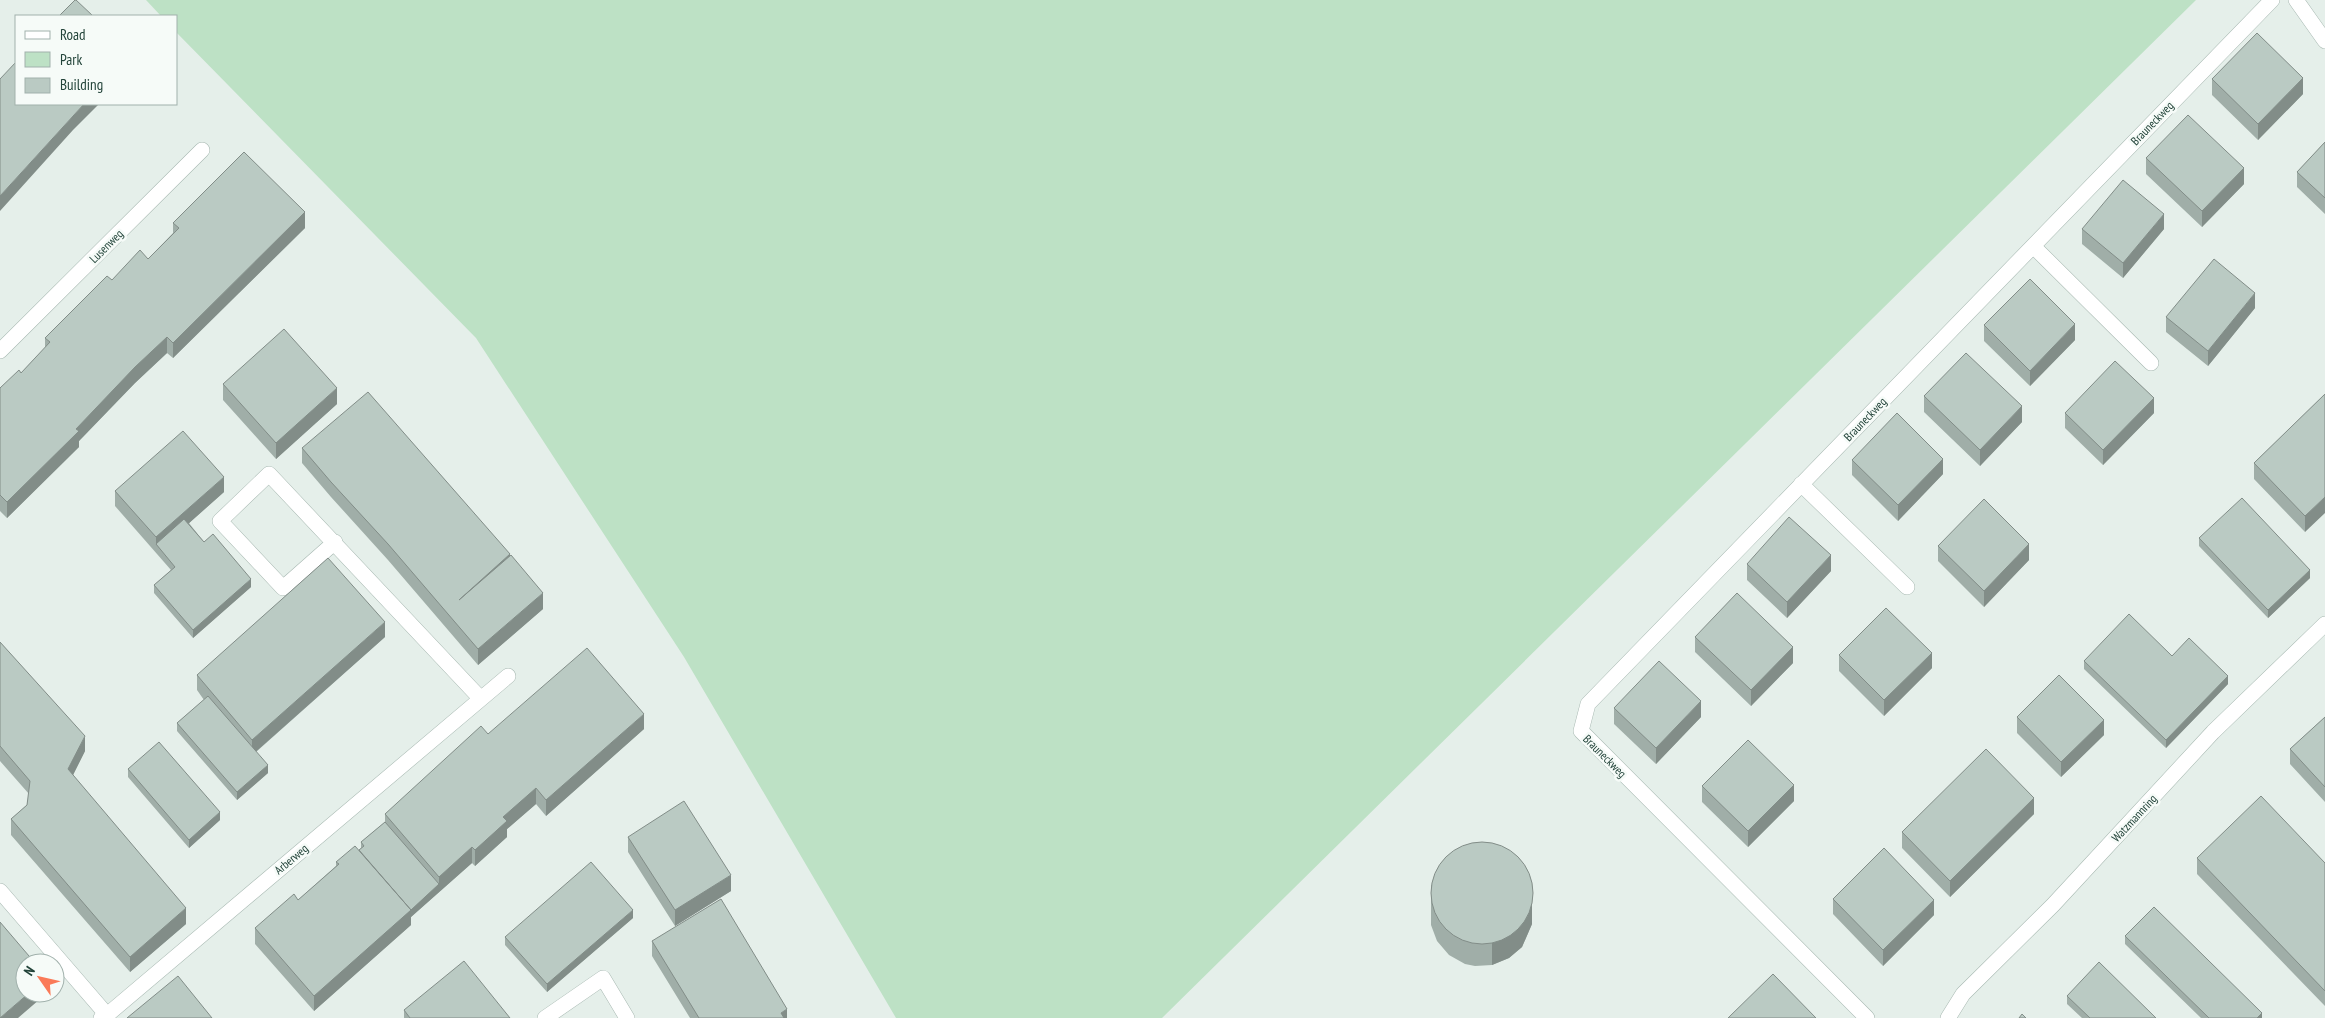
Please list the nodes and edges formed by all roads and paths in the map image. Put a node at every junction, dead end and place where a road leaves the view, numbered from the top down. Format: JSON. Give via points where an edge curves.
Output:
{"nodes":[{"id":1,"x":2272,"y":0,"type":"edge"},
{"id":2,"x":2296,"y":0,"type":"edge"},
{"id":3,"x":2325,"y":41,"type":"edge"},
{"id":4,"x":202,"y":150,"type":"dead end"},
{"id":5,"x":2033,"y":246,"type":"junction"},
{"id":6,"x":3,"y":341,"type":"edge"},
{"id":7,"x":2151,"y":363,"type":"dead end"},
{"id":8,"x":1801,"y":484,"type":"junction"},
{"id":9,"x":335,"y":542,"type":"junction"},
{"id":10,"x":1907,"y":587,"type":"dead end"},
{"id":11,"x":2325,"y":624,"type":"edge"},
{"id":12,"x":508,"y":676,"type":"dead end"},
{"id":13,"x":481,"y":699,"type":"junction"},
{"id":14,"x":0,"y":891,"type":"edge"},
{"id":15,"x":104,"y":1017,"type":"edge"},
{"id":16,"x":545,"y":1018,"type":"edge"},
{"id":17,"x":627,"y":1018,"type":"edge"},
{"id":18,"x":1867,"y":1018,"type":"edge"},
{"id":19,"x":1948,"y":1018,"type":"edge"}],
"edges":[{"from":1,"to":5,"type":"street","name":"Brauneckweg"},
{"from":2,"to":3,"type":"street"},
{"from":4,"to":6,"type":"street","name":"Lusenweg"},
{"from":5,"to":7,"type":"street"},
{"from":5,"to":8,"type":"street","name":"Brauneckweg"},
{"from":8,"to":10,"type":"street"},
{"from":8,"to":18,"type":"street","name":"Brauneckweg","via":[[1588,704],[1581,731]]},
{"from":9,"to":9,"type":"street","via":[[269,474],[220,521],[283,588]]},
{"from":9,"to":13,"type":"street"},
{"from":11,"to":19,"type":"street","name":"Watzmannring","via":[[2214,732],[2053,905],[1963,994]]},
{"from":12,"to":13,"type":"street","name":"Arberweg"},
{"from":13,"to":15,"type":"street","name":"Arberweg"},
{"from":14,"to":15,"type":"street"},
{"from":16,"to":17,"type":"street","via":[[604,978]]}]}
